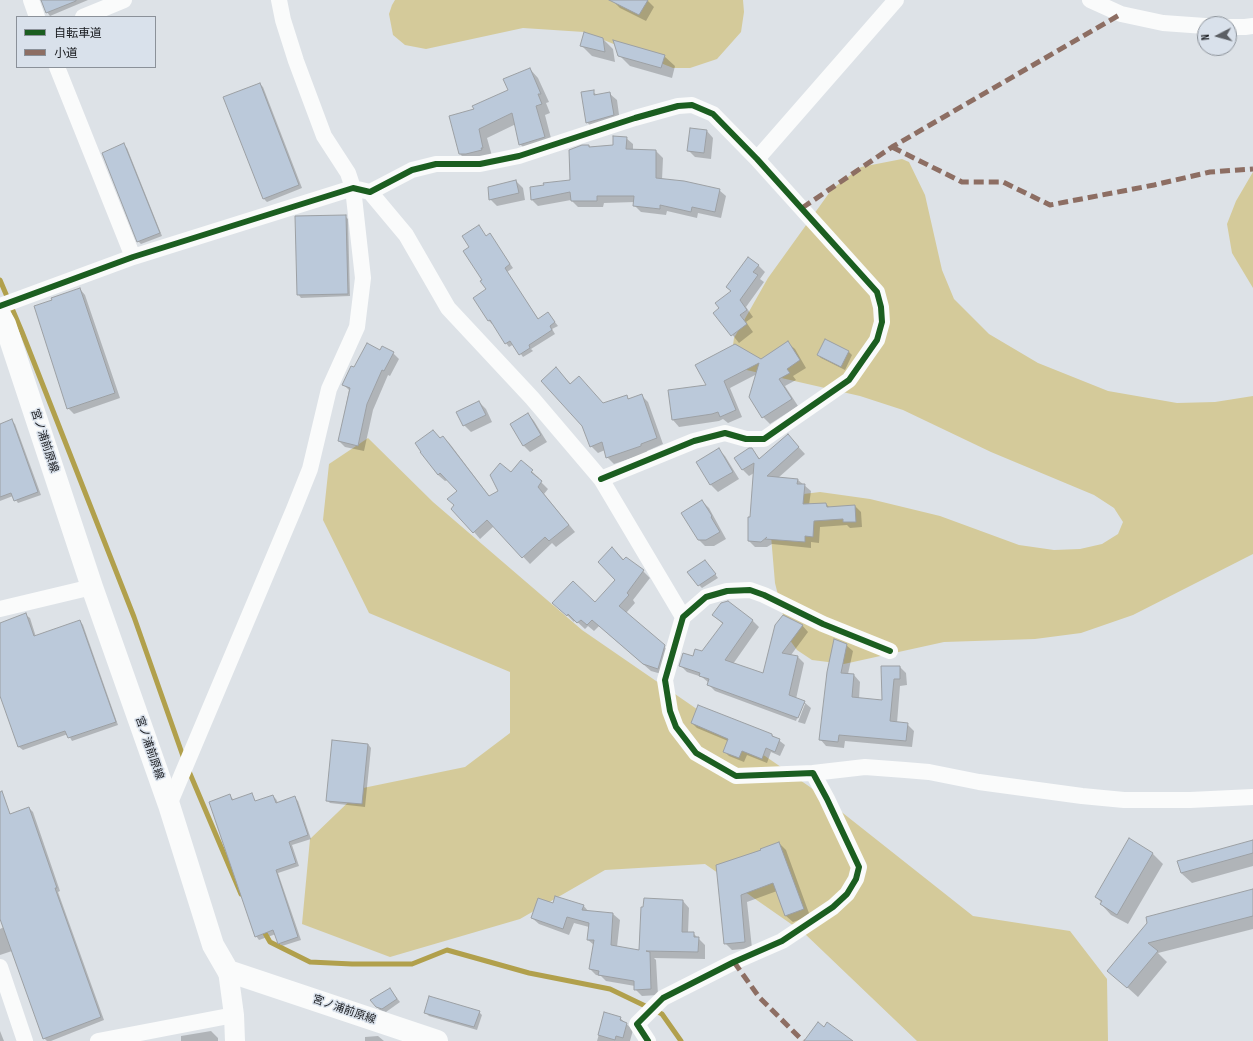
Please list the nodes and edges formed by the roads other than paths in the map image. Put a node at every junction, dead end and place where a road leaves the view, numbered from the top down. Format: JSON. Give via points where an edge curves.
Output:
{"nodes":[{"id":1,"x":31,"y":0,"type":"edge"},
{"id":2,"x":124,"y":0,"type":"edge"},
{"id":3,"x":279,"y":0,"type":"edge"},
{"id":4,"x":896,"y":0,"type":"edge"},
{"id":5,"x":1090,"y":0,"type":"edge"},
{"id":6,"x":37,"y":16,"type":"edge"},
{"id":7,"x":85,"y":16,"type":"edge"},
{"id":8,"x":1197,"y":25,"type":"edge"},
{"id":9,"x":1253,"y":26,"type":"edge"},
{"id":10,"x":1237,"y":27,"type":"edge"},
{"id":11,"x":57,"y":68,"type":"edge"},
{"id":12,"x":757,"y":159,"type":"junction"},
{"id":13,"x":353,"y":188,"type":"junction"},
{"id":14,"x":370,"y":192,"type":"junction"},
{"id":15,"x":133,"y":257,"type":"junction"},
{"id":16,"x":0,"y":306,"type":"edge"},
{"id":17,"x":0,"y":315,"type":"edge"},
{"id":18,"x":601,"y":479,"type":"junction"},
{"id":19,"x":92,"y":587,"type":"junction"},
{"id":20,"x":0,"y":609,"type":"edge"},
{"id":21,"x":683,"y":617,"type":"junction"},
{"id":22,"x":890,"y":651,"type":"dead end"},
{"id":23,"x":813,"y":773,"type":"junction"},
{"id":24,"x":1253,"y":797,"type":"edge"},
{"id":25,"x":169,"y":805,"type":"junction"},
{"id":26,"x":0,"y":967,"type":"edge"},
{"id":27,"x":228,"y":970,"type":"junction"},
{"id":28,"x":234,"y":1015,"type":"junction"},
{"id":29,"x":25,"y":1041,"type":"edge"},
{"id":30,"x":98,"y":1041,"type":"edge"},
{"id":31,"x":235,"y":1041,"type":"edge"},
{"id":32,"x":437,"y":1041,"type":"edge"},
{"id":33,"x":648,"y":1041,"type":"edge"}],
"edges":[{"from":1,"to":6,"type":"street"},
{"from":2,"to":7,"type":"street"},
{"from":3,"to":13,"type":"street","via":[[282,20],[324,136],[348,174]]},
{"from":4,"to":12,"type":"street"},
{"from":5,"to":8,"type":"street","via":[[1121,14]]},
{"from":9,"to":10,"type":"street"},
{"from":11,"to":15,"type":"street"},
{"from":12,"to":14,"type":"street","via":[[713,114],[692,106],[678,106],[519,156],[480,164],[436,164],[412,170]]},
{"from":12,"to":18,"type":"street","via":[[877,292],[882,322],[877,340],[850,380],[764,439],[746,439],[725,433],[694,441]]},
{"from":13,"to":14,"type":"street"},
{"from":13,"to":15,"type":"street"},
{"from":13,"to":25,"type":"street","via":[[363,278],[357,327],[329,389],[310,469]]},
{"from":14,"to":18,"type":"street","via":[[406,235],[448,308],[532,398]]},
{"from":15,"to":16,"type":"street"},
{"from":17,"to":19,"type":"main road","name":"宮ノ浦前原線"},
{"from":18,"to":21,"type":"street"},
{"from":19,"to":20,"type":"street"},
{"from":19,"to":25,"type":"main road","name":"宮ノ浦前原線"},
{"from":21,"to":22,"type":"street","via":[[706,597],[727,591],[750,590],[764,594],[823,624]]},
{"from":21,"to":23,"type":"street","via":[[665,680],[670,711],[676,727],[696,753],[736,776]]},
{"from":23,"to":24,"type":"street","via":[[873,767],[929,772],[979,782],[1124,800]]},
{"from":23,"to":33,"type":"street","via":[[858,866],[856,879],[833,907],[782,941],[663,998],[637,1024]]},
{"from":25,"to":27,"type":"main road","name":"宮ノ浦前原線","via":[[213,945]]},
{"from":26,"to":29,"type":"street"},
{"from":27,"to":28,"type":"street"},
{"from":27,"to":32,"type":"main road","name":"宮ノ浦前原線"},
{"from":28,"to":30,"type":"street"},
{"from":28,"to":31,"type":"street"}]}
